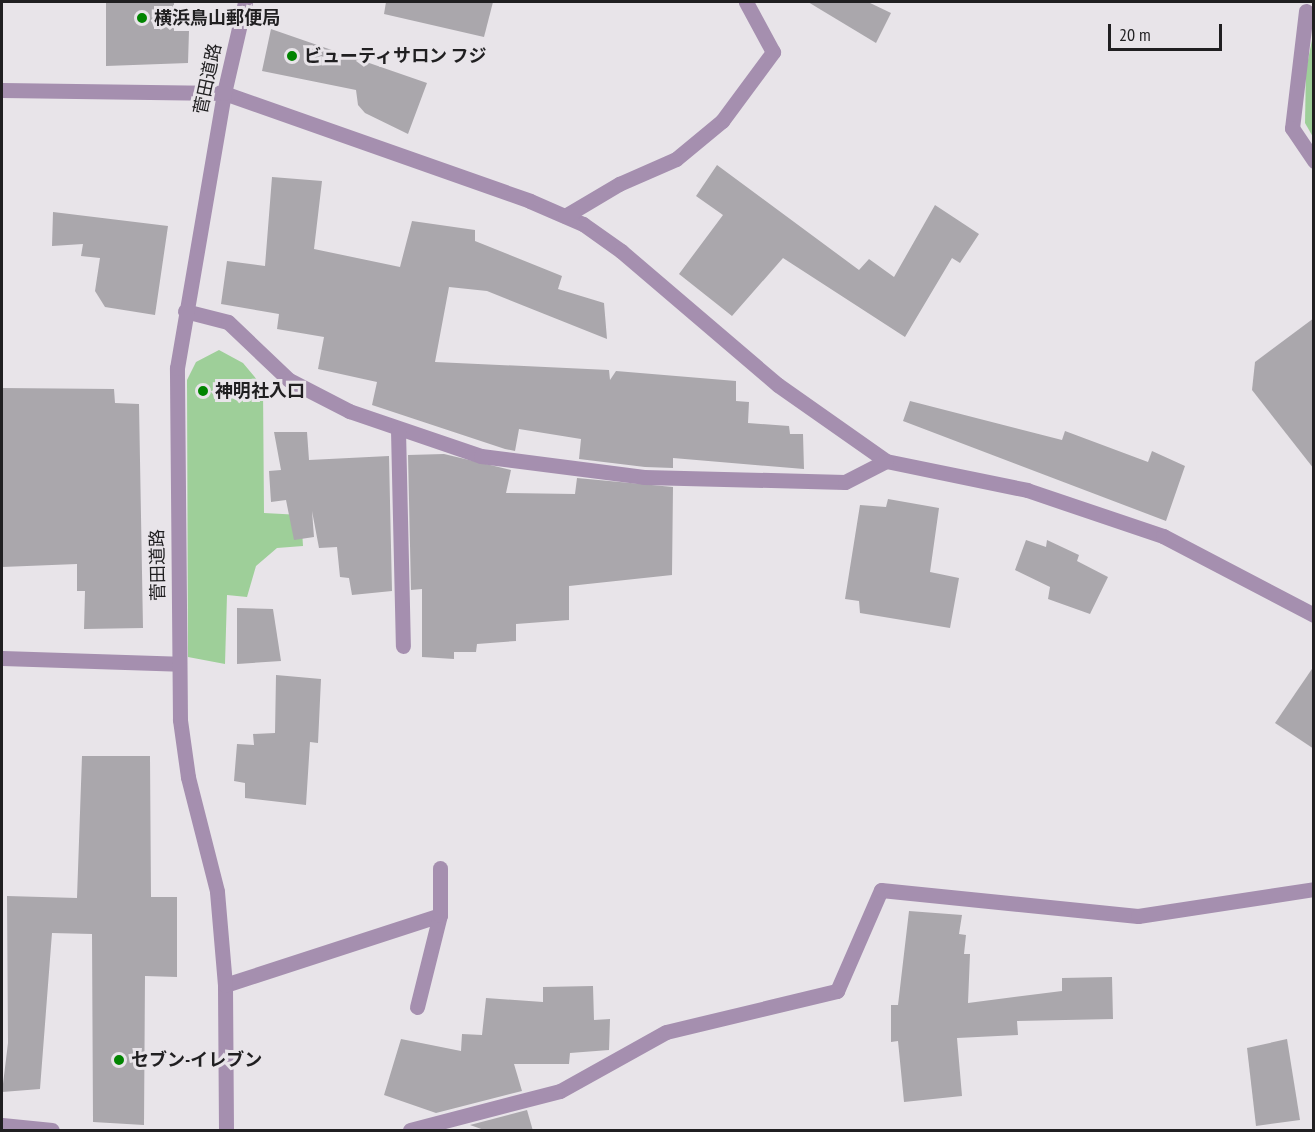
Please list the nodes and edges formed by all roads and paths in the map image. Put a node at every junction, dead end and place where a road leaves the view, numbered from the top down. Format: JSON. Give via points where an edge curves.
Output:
{"nodes":[{"id":1,"x":246,"y":2,"type":"edge"},
{"id":2,"x":746,"y":2,"type":"edge"},
{"id":3,"x":1306,"y":11,"type":"dead end"},
{"id":4,"x":2,"y":90,"type":"edge"},
{"id":5,"x":224,"y":93,"type":"junction"},
{"id":6,"x":1314,"y":161,"type":"edge"},
{"id":7,"x":565,"y":216,"type":"junction"},
{"id":8,"x":185,"y":311,"type":"junction"},
{"id":9,"x":398,"y":430,"type":"junction"},
{"id":10,"x":886,"y":461,"type":"junction"},
{"id":11,"x":1314,"y":615,"type":"edge"},
{"id":12,"x":403,"y":646,"type":"dead end"},
{"id":13,"x":2,"y":658,"type":"edge"},
{"id":14,"x":179,"y":664,"type":"junction"},
{"id":15,"x":440,"y":868,"type":"dead end"},
{"id":16,"x":1314,"y":889,"type":"edge"},
{"id":17,"x":440,"y":915,"type":"junction"},
{"id":18,"x":225,"y":985,"type":"junction"},
{"id":19,"x":417,"y":1007,"type":"dead end"},
{"id":20,"x":2,"y":1125,"type":"edge"},
{"id":21,"x":51,"y":1131,"type":"edge"},
{"id":22,"x":226,"y":1131,"type":"edge"},
{"id":23,"x":410,"y":1131,"type":"edge"}],
"edges":[{"from":1,"to":5,"type":"street","name":"菅田道路"},
{"from":2,"to":7,"type":"street","via":[[773,52],[722,121],[676,159],[619,184]]},
{"from":3,"to":6,"type":"street","via":[[1292,129]]},
{"from":4,"to":5,"type":"street"},
{"from":5,"to":7,"type":"street"},
{"from":5,"to":8,"type":"street","name":"菅田道路"},
{"from":7,"to":10,"type":"street","via":[[621,251],[778,386]]},
{"from":8,"to":9,"type":"street","via":[[228,322],[290,380]]},
{"from":8,"to":14,"type":"street","name":"菅田道路","via":[[177,368]]},
{"from":9,"to":10,"type":"street","via":[[481,456],[644,477],[845,482]]},
{"from":9,"to":12,"type":"street"},
{"from":10,"to":11,"type":"street","via":[[1027,490],[1163,536]]},
{"from":13,"to":14,"type":"street"},
{"from":14,"to":18,"type":"street","name":"菅田道路","via":[[188,777],[217,891]]},
{"from":15,"to":17,"type":"street"},
{"from":16,"to":23,"type":"street","via":[[1138,916],[880,890],[837,991],[666,1032],[560,1091]]},
{"from":17,"to":18,"type":"street"},
{"from":17,"to":19,"type":"street"},
{"from":18,"to":22,"type":"street","name":"菅田道路"},
{"from":20,"to":21,"type":"street"}]}
